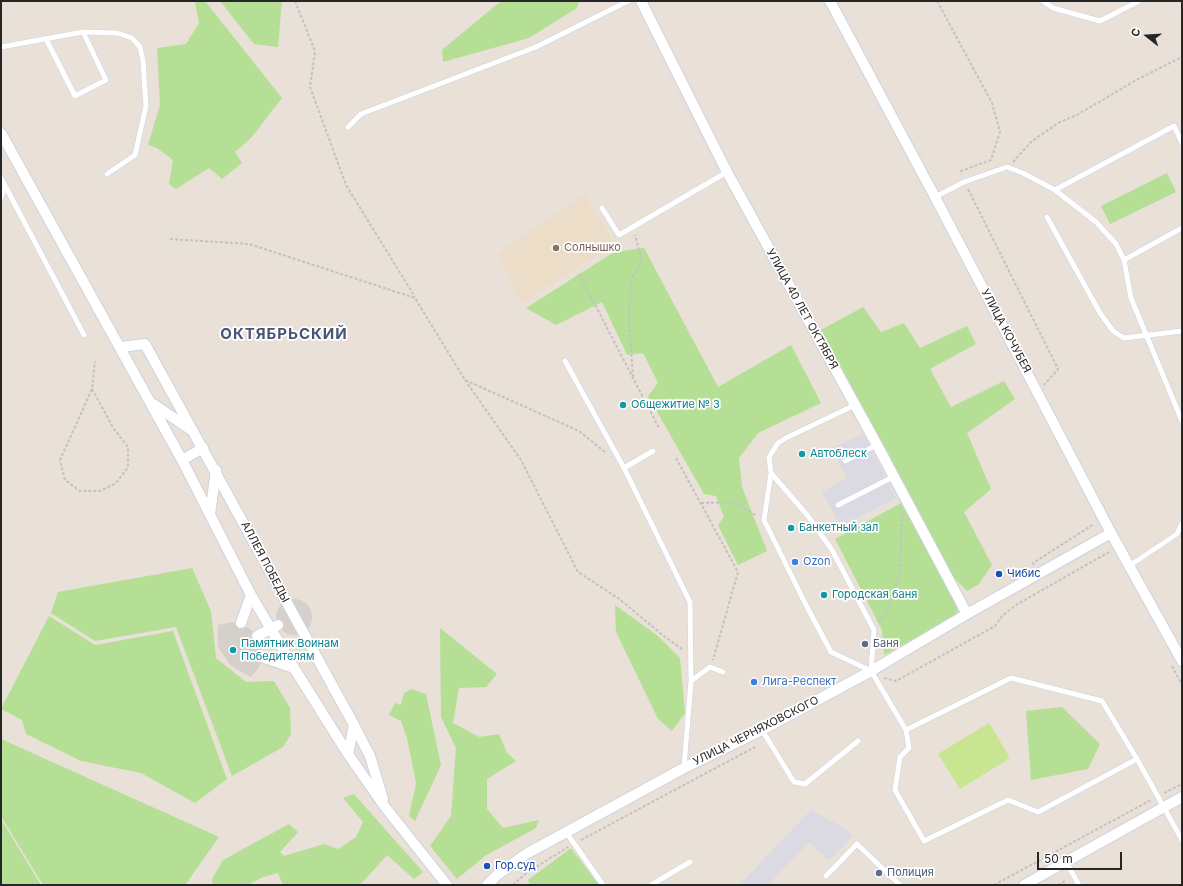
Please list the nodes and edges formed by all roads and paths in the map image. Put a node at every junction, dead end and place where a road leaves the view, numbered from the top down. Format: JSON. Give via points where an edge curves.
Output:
{"nodes":[{"id":1,"x":295,"y":1,"type":"edge"},
{"id":2,"x":628,"y":1,"type":"edge"},
{"id":3,"x":641,"y":1,"type":"edge"},
{"id":4,"x":830,"y":1,"type":"edge"},
{"id":5,"x":937,"y":1,"type":"edge"},
{"id":6,"x":1043,"y":1,"type":"edge"},
{"id":7,"x":1139,"y":1,"type":"edge"},
{"id":8,"x":83,"y":32,"type":"junction"},
{"id":9,"x":46,"y":39,"type":"junction"},
{"id":10,"x":1,"y":46,"type":"edge"},
{"id":11,"x":1182,"y":57,"type":"edge"},
{"id":12,"x":348,"y":127,"type":"dead end"},
{"id":13,"x":1,"y":133,"type":"edge"},
{"id":14,"x":1182,"y":143,"type":"edge"},
{"id":15,"x":1007,"y":167,"type":"junction"},
{"id":16,"x":727,"y":172,"type":"junction"},
{"id":17,"x":107,"y":174,"type":"dead end"},
{"id":18,"x":1,"y":178,"type":"edge"},
{"id":19,"x":964,"y":182,"type":"junction"},
{"id":20,"x":3,"y":187,"type":"edge"},
{"id":21,"x":1055,"y":190,"type":"junction"},
{"id":22,"x":935,"y":197,"type":"junction"},
{"id":23,"x":1,"y":198,"type":"edge"},
{"id":24,"x":602,"y":208,"type":"dead end"},
{"id":25,"x":1048,"y":217,"type":"dead end"},
{"id":26,"x":1182,"y":228,"type":"edge"},
{"id":27,"x":635,"y":235,"type":"dead end"},
{"id":28,"x":170,"y":239,"type":"dead end"},
{"id":29,"x":1124,"y":260,"type":"junction"},
{"id":30,"x":579,"y":274,"type":"dead end"},
{"id":31,"x":415,"y":298,"type":"junction"},
{"id":32,"x":1182,"y":331,"type":"edge"},
{"id":33,"x":84,"y":335,"type":"dead end"},
{"id":34,"x":1147,"y":335,"type":"junction"},
{"id":35,"x":121,"y":347,"type":"junction"},
{"id":36,"x":95,"y":361,"type":"dead end"},
{"id":37,"x":565,"y":361,"type":"dead end"},
{"id":38,"x":633,"y":378,"type":"junction"},
{"id":39,"x":465,"y":380,"type":"junction"},
{"id":40,"x":92,"y":389,"type":"junction"},
{"id":41,"x":1038,"y":392,"type":"junction"},
{"id":42,"x":151,"y":403,"type":"junction"},
{"id":43,"x":855,"y":405,"type":"junction"},
{"id":44,"x":1182,"y":422,"type":"edge"},
{"id":45,"x":659,"y":428,"type":"dead end"},
{"id":46,"x":194,"y":432,"type":"junction"},
{"id":47,"x":877,"y":445,"type":"junction"},
{"id":48,"x":202,"y":448,"type":"junction"},
{"id":49,"x":653,"y":451,"type":"dead end"},
{"id":50,"x":607,"y":454,"type":"dead end"},
{"id":51,"x":676,"y":458,"type":"dead end"},
{"id":52,"x":182,"y":460,"type":"junction"},
{"id":53,"x":845,"y":461,"type":"dead end"},
{"id":54,"x":624,"y":468,"type":"junction"},
{"id":55,"x":216,"y":470,"type":"junction"},
{"id":56,"x":771,"y":473,"type":"junction"},
{"id":57,"x":893,"y":477,"type":"junction"},
{"id":58,"x":902,"y":494,"type":"junction"},
{"id":59,"x":701,"y":503,"type":"junction"},
{"id":60,"x":838,"y":505,"type":"dead end"},
{"id":61,"x":210,"y":514,"type":"junction"},
{"id":62,"x":1091,"y":517,"type":"dead end"},
{"id":63,"x":764,"y":520,"type":"junction"},
{"id":64,"x":1182,"y":523,"type":"edge"},
{"id":65,"x":1110,"y":533,"type":"junction"},
{"id":66,"x":1108,"y":551,"type":"dead end"},
{"id":67,"x":1128,"y":566,"type":"junction"},
{"id":68,"x":1039,"y":574,"type":"junction"},
{"id":69,"x":251,"y":595,"type":"junction"},
{"id":70,"x":967,"y":614,"type":"junction"},
{"id":71,"x":241,"y":624,"type":"dead end"},
{"id":72,"x":274,"y":627,"type":"junction"},
{"id":73,"x":874,"y":630,"type":"junction"},
{"id":74,"x":257,"y":636,"type":"dead end"},
{"id":75,"x":691,"y":653,"type":"junction"},
{"id":76,"x":262,"y":658,"type":"dead end"},
{"id":77,"x":1182,"y":661,"type":"edge"},
{"id":78,"x":710,"y":667,"type":"junction"},
{"id":79,"x":294,"y":668,"type":"junction"},
{"id":80,"x":871,"y":671,"type":"junction"},
{"id":81,"x":723,"y":672,"type":"dead end"},
{"id":82,"x":883,"y":677,"type":"dead end"},
{"id":83,"x":691,"y":680,"type":"junction"},
{"id":84,"x":354,"y":725,"type":"junction"},
{"id":85,"x":762,"y":730,"type":"junction"},
{"id":86,"x":906,"y":730,"type":"junction"},
{"id":87,"x":768,"y":739,"type":"junction"},
{"id":88,"x":858,"y":741,"type":"dead end"},
{"id":89,"x":348,"y":754,"type":"junction"},
{"id":90,"x":1137,"y":759,"type":"junction"},
{"id":91,"x":684,"y":768,"type":"junction"},
{"id":92,"x":1182,"y":784,"type":"edge"},
{"id":93,"x":1158,"y":796,"type":"junction"},
{"id":94,"x":1182,"y":797,"type":"edge"},
{"id":95,"x":385,"y":807,"type":"junction"},
{"id":96,"x":1164,"y":807,"type":"junction"},
{"id":97,"x":566,"y":832,"type":"junction"},
{"id":98,"x":1182,"y":840,"type":"edge"},
{"id":99,"x":574,"y":844,"type":"junction"},
{"id":100,"x":690,"y":862,"type":"dead end"},
{"id":101,"x":1066,"y":862,"type":"junction"},
{"id":102,"x":826,"y":876,"type":"dead end"},
{"id":103,"x":1065,"y":881,"type":"dead end"},
{"id":104,"x":447,"y":885,"type":"edge"},
{"id":105,"x":487,"y":885,"type":"edge"},
{"id":106,"x":513,"y":885,"type":"edge"},
{"id":107,"x":603,"y":885,"type":"edge"},
{"id":108,"x":650,"y":885,"type":"edge"},
{"id":109,"x":900,"y":885,"type":"edge"},
{"id":110,"x":994,"y":885,"type":"edge"},
{"id":111,"x":1024,"y":885,"type":"edge"},
{"id":112,"x":1058,"y":885,"type":"edge"},
{"id":113,"x":1079,"y":885,"type":"edge"}],
"edges":[{"from":1,"to":31,"type":"path","via":[[315,51],[310,87],[346,185]]},
{"from":2,"to":12,"type":"lane","via":[[536,47],[361,114]]},
{"from":3,"to":16,"type":"street","name":"УЛИЦА 40 ЛЕТ ОКТЯБРЯ"},
{"from":4,"to":22,"type":"street","name":"УЛИЦА КОЧУБЕЯ"},
{"from":5,"to":19,"type":"path","via":[[992,103],[1000,132],[991,160],[961,171]]},
{"from":6,"to":7,"type":"lane","via":[[1053,8],[1100,21]]},
{"from":8,"to":9,"type":"lane"},
{"from":8,"to":9,"type":"lane","via":[[106,80],[75,96]]},
{"from":8,"to":17,"type":"lane","via":[[117,33],[132,38],[140,47],[143,61],[146,106],[135,155]]},
{"from":9,"to":10,"type":"lane"},
{"from":11,"to":15,"type":"path","via":[[1093,104],[1078,115],[1060,122],[1032,141]]},
{"from":13,"to":35,"type":"street"},
{"from":14,"to":21,"type":"lane","via":[[1174,126]]},
{"from":15,"to":19,"type":"lane"},
{"from":15,"to":21,"type":"lane"},
{"from":16,"to":24,"type":"lane","via":[[619,235]]},
{"from":16,"to":43,"type":"street","name":"УЛИЦА 40 ЛЕТ ОКТЯБРЯ"},
{"from":18,"to":20,"type":"lane"},
{"from":19,"to":22,"type":"lane"},
{"from":19,"to":41,"type":"path","via":[[1058,369]]},
{"from":20,"to":23,"type":"lane"},
{"from":20,"to":33,"type":"lane"},
{"from":21,"to":29,"type":"lane","via":[[1096,222],[1116,244]]},
{"from":22,"to":41,"type":"street","name":"УЛИЦА КОЧУБЕЯ"},
{"from":25,"to":34,"type":"lane","via":[[1100,313],[1113,331],[1124,338]]},
{"from":26,"to":29,"type":"lane"},
{"from":27,"to":38,"type":"path","via":[[642,260],[631,280],[629,322]]},
{"from":28,"to":31,"type":"path","via":[[249,244]]},
{"from":29,"to":34,"type":"lane","via":[[1131,298]]},
{"from":30,"to":38,"type":"path"},
{"from":31,"to":39,"type":"path"},
{"from":32,"to":34,"type":"lane"},
{"from":34,"to":44,"type":"lane"},
{"from":35,"to":42,"type":"street"},
{"from":35,"to":46,"type":"street","name":"АЛЛЕЯ ПОБЕДЫ","via":[[145,344]]},
{"from":36,"to":40,"type":"path"},
{"from":37,"to":54,"type":"lane"},
{"from":38,"to":45,"type":"path"},
{"from":39,"to":50,"type":"path","via":[[579,431]]},
{"from":39,"to":75,"type":"path","via":[[521,460],[578,572],[618,598],[676,646]]},
{"from":40,"to":40,"type":"path","via":[[60,460],[65,480],[80,491],[100,492],[116,483],[128,467],[128,447],[114,429]]},
{"from":41,"to":65,"type":"street","name":"УЛИЦА КОЧУБЕЯ"},
{"from":42,"to":46,"type":"street"},
{"from":42,"to":52,"type":"street"},
{"from":43,"to":47,"type":"street","name":"УЛИЦА 40 ЛЕТ ОКТЯБРЯ"},
{"from":43,"to":56,"type":"lane","via":[[778,443],[769,457]]},
{"from":46,"to":48,"type":"street","name":"АЛЛЕЯ ПОБЕДЫ"},
{"from":47,"to":53,"type":"lane"},
{"from":47,"to":57,"type":"street","name":"УЛИЦА 40 ЛЕТ ОКТЯБРЯ"},
{"from":48,"to":52,"type":"street"},
{"from":48,"to":55,"type":"street","name":"АЛЛЕЯ ПОБЕДЫ"},
{"from":49,"to":54,"type":"lane"},
{"from":51,"to":59,"type":"path"},
{"from":52,"to":61,"type":"street"},
{"from":54,"to":75,"type":"lane","via":[[690,602]]},
{"from":55,"to":61,"type":"street"},
{"from":55,"to":84,"type":"street","name":"АЛЛЕЯ ПОБЕДЫ"},
{"from":56,"to":63,"type":"lane"},
{"from":56,"to":73,"type":"lane","via":[[808,516],[832,550]]},
{"from":57,"to":58,"type":"street","name":"УЛИЦА 40 ЛЕТ ОКТЯБРЯ"},
{"from":57,"to":60,"type":"lane"},
{"from":58,"to":70,"type":"street","name":"УЛИЦА 40 ЛЕТ ОКТЯБРЯ"},
{"from":58,"to":73,"type":"path","via":[[900,571],[890,606]]},
{"from":59,"to":63,"type":"path","via":[[734,502]]},
{"from":59,"to":78,"type":"path","via":[[738,572]]},
{"from":61,"to":69,"type":"street"},
{"from":62,"to":68,"type":"path","via":[[1095,524],[1033,563]]},
{"from":63,"to":80,"type":"lane","via":[[831,652]]},
{"from":64,"to":67,"type":"lane","via":[[1176,534]]},
{"from":65,"to":67,"type":"street","name":"УЛИЦА КОЧУБЕЯ"},
{"from":65,"to":68,"type":"street","name":"УЛИЦА ЧЕРНЯХОВСКОГО"},
{"from":66,"to":82,"type":"path","via":[[1016,605],[994,626],[896,681]]},
{"from":67,"to":77,"type":"street","name":"УЛИЦА КОЧУБЕЯ"},
{"from":68,"to":70,"type":"street","name":"УЛИЦА ЧЕРНЯХОВСКОГО"},
{"from":69,"to":71,"type":"street"},
{"from":69,"to":72,"type":"street"},
{"from":70,"to":80,"type":"street","name":"УЛИЦА ЧЕРНЯХОВСКОГО"},
{"from":72,"to":74,"type":"street"},
{"from":72,"to":79,"type":"street"},
{"from":73,"to":80,"type":"lane"},
{"from":75,"to":83,"type":"lane"},
{"from":76,"to":79,"type":"street"},
{"from":78,"to":81,"type":"lane"},
{"from":78,"to":83,"type":"lane"},
{"from":79,"to":89,"type":"street"},
{"from":80,"to":85,"type":"street","name":"УЛИЦА ЧЕРНЯХОВСКОГО"},
{"from":80,"to":86,"type":"lane"},
{"from":83,"to":91,"type":"lane"},
{"from":84,"to":89,"type":"street"},
{"from":84,"to":95,"type":"street","name":"АЛЛЕЯ ПОБЕДЫ","via":[[370,756]]},
{"from":85,"to":87,"type":"lane"},
{"from":85,"to":91,"type":"street","name":"УЛИЦА ЧЕРНЯХОВСКОГО"},
{"from":86,"to":90,"type":"lane","via":[[1011,678],[1102,701]]},
{"from":86,"to":90,"type":"lane","via":[[909,748],[900,757],[895,790],[924,841],[1008,800],[1038,812]]},
{"from":87,"to":88,"type":"lane","via":[[794,782],[805,784]]},
{"from":87,"to":99,"type":"path"},
{"from":89,"to":95,"type":"street"},
{"from":90,"to":93,"type":"lane"},
{"from":91,"to":97,"type":"street","name":"УЛИЦА ЧЕРНЯХОВСКОГО"},
{"from":92,"to":93,"type":"path"},
{"from":93,"to":96,"type":"lane"},
{"from":93,"to":110,"type":"path"},
{"from":94,"to":96,"type":"street"},
{"from":95,"to":104,"type":"street"},
{"from":96,"to":98,"type":"lane"},
{"from":96,"to":101,"type":"street"},
{"from":97,"to":99,"type":"lane"},
{"from":97,"to":105,"type":"street","name":"УЛИЦА ЧЕРНЯХОВСКОГО","via":[[526,854]]},
{"from":99,"to":106,"type":"path","via":[[525,874]]},
{"from":99,"to":107,"type":"lane"},
{"from":100,"to":108,"type":"lane"},
{"from":101,"to":111,"type":"street"},
{"from":101,"to":113,"type":"lane"},
{"from":102,"to":109,"type":"lane","via":[[856,844]]},
{"from":103,"to":112,"type":"path"}]}
